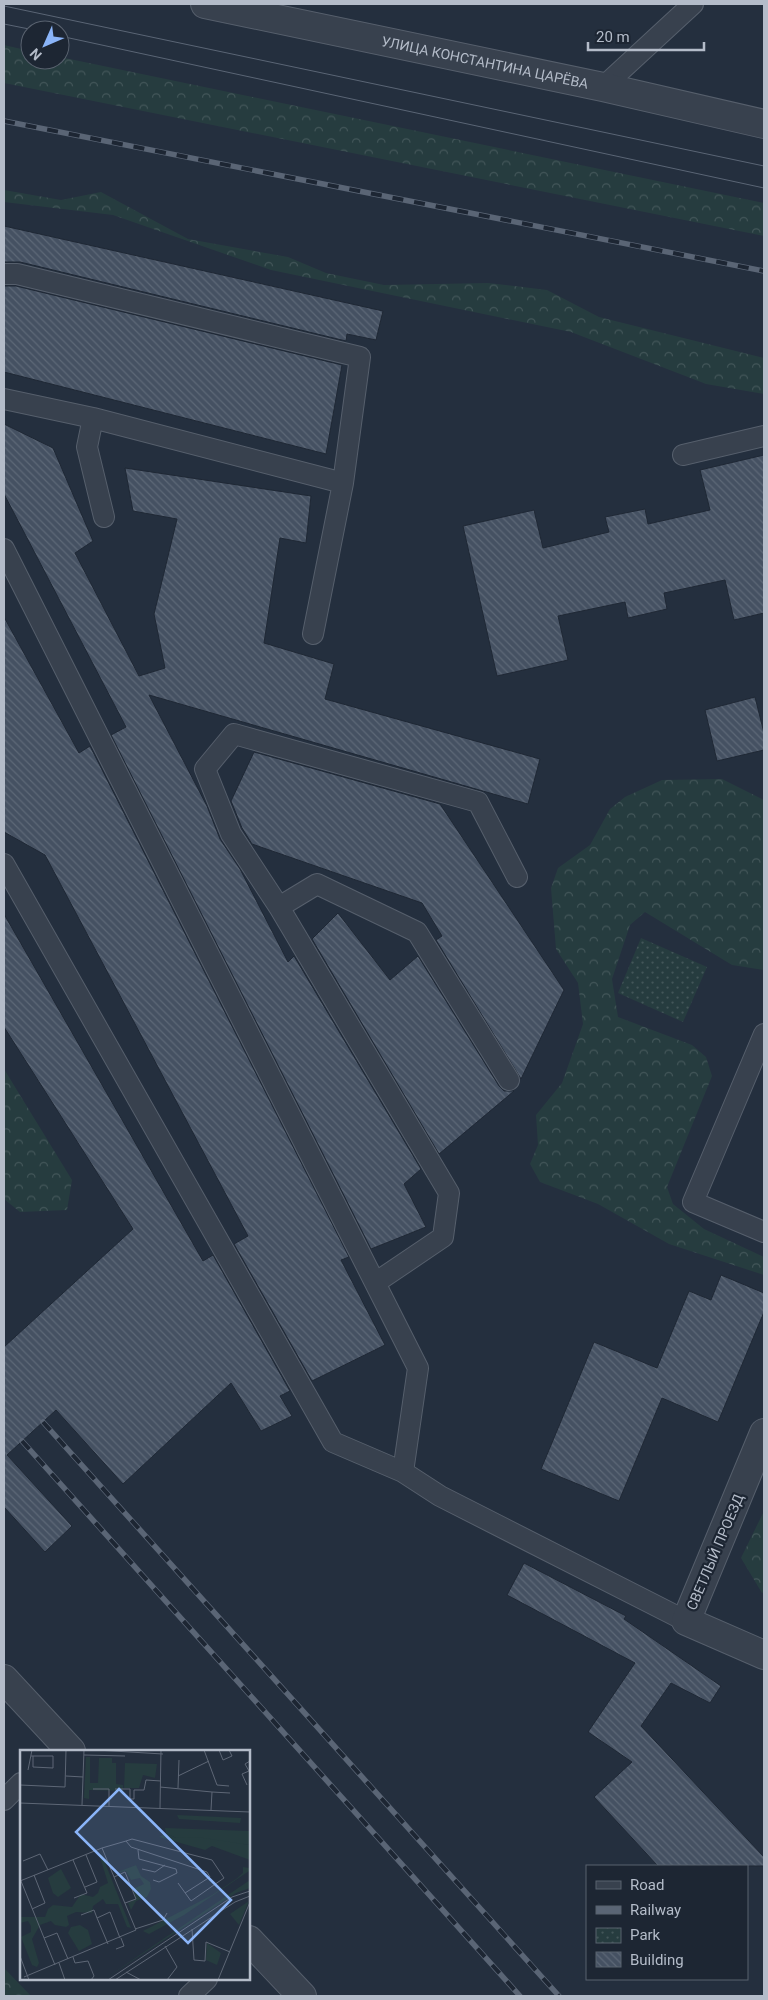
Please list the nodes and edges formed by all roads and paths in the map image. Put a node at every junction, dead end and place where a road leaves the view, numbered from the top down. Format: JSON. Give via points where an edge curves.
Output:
{"nodes":[{"id":1,"x":206,"y":4,"type":"edge"},
{"id":2,"x":693,"y":4,"type":"edge"},
{"id":3,"x":603,"y":87,"type":"junction"},
{"id":4,"x":764,"y":124,"type":"edge"},
{"id":5,"x":4,"y":274,"type":"edge"},
{"id":6,"x":4,"y":400,"type":"edge"},
{"id":7,"x":93,"y":418,"type":"junction"},
{"id":8,"x":764,"y":436,"type":"edge"},
{"id":9,"x":683,"y":456,"type":"dead end"},
{"id":10,"x":343,"y":483,"type":"junction"},
{"id":11,"x":104,"y":517,"type":"dead end"},
{"id":12,"x":4,"y":549,"type":"edge"},
{"id":13,"x":313,"y":634,"type":"dead end"},
{"id":14,"x":4,"y":864,"type":"edge"},
{"id":15,"x":517,"y":877,"type":"dead end"},
{"id":16,"x":279,"y":907,"type":"junction"},
{"id":17,"x":764,"y":1034,"type":"edge"},
{"id":18,"x":509,"y":1080,"type":"dead end"},
{"id":19,"x":764,"y":1232,"type":"edge"},
{"id":20,"x":375,"y":1283,"type":"junction"},
{"id":21,"x":764,"y":1433,"type":"edge"},
{"id":22,"x":403,"y":1472,"type":"junction"},
{"id":23,"x":686,"y":1621,"type":"junction"},
{"id":24,"x":764,"y":1655,"type":"edge"},
{"id":25,"x":4,"y":1679,"type":"edge"},
{"id":26,"x":63,"y":1748,"type":"edge"},
{"id":27,"x":20,"y":1785,"type":"edge"},
{"id":28,"x":4,"y":1800,"type":"edge"},
{"id":29,"x":250,"y":1941,"type":"edge"},
{"id":30,"x":206,"y":1980,"type":"edge"},
{"id":31,"x":189,"y":1996,"type":"edge"},
{"id":32,"x":302,"y":1996,"type":"edge"}],
"edges":[{"from":1,"to":3,"type":"street","name":"УЛИЦА КОНСТАНТИНА ЦАРЁВА"},
{"from":2,"to":3,"type":"lane"},
{"from":3,"to":4,"type":"street","name":"УЛИЦА КОНСТАНТИНА ЦАРЁВА"},
{"from":5,"to":10,"type":"lane","via":[[17,274],[360,357]]},
{"from":6,"to":7,"type":"lane"},
{"from":7,"to":10,"type":"lane"},
{"from":7,"to":11,"type":"lane","via":[[87,447]]},
{"from":8,"to":9,"type":"lane"},
{"from":10,"to":13,"type":"lane"},
{"from":12,"to":20,"type":"lane"},
{"from":14,"to":22,"type":"lane","via":[[333,1442]]},
{"from":15,"to":16,"type":"lane","via":[[478,802],[234,734],[205,770],[231,834]]},
{"from":16,"to":18,"type":"lane","via":[[317,884],[417,932]]},
{"from":16,"to":20,"type":"lane","via":[[450,1193],[443,1237]]},
{"from":17,"to":19,"type":"lane","via":[[693,1202]]},
{"from":20,"to":22,"type":"lane","via":[[418,1368]]},
{"from":21,"to":23,"type":"street","name":"СВЕТЛЫЙ ПРОЕЗД"},
{"from":22,"to":23,"type":"lane","via":[[440,1496]]},
{"from":23,"to":24,"type":"street","name":"СВЕТЛЫЙ ПРОЕЗД"},
{"from":25,"to":26,"type":"street"},
{"from":27,"to":28,"type":"lane"},
{"from":29,"to":32,"type":"street"},
{"from":30,"to":31,"type":"lane"}]}
